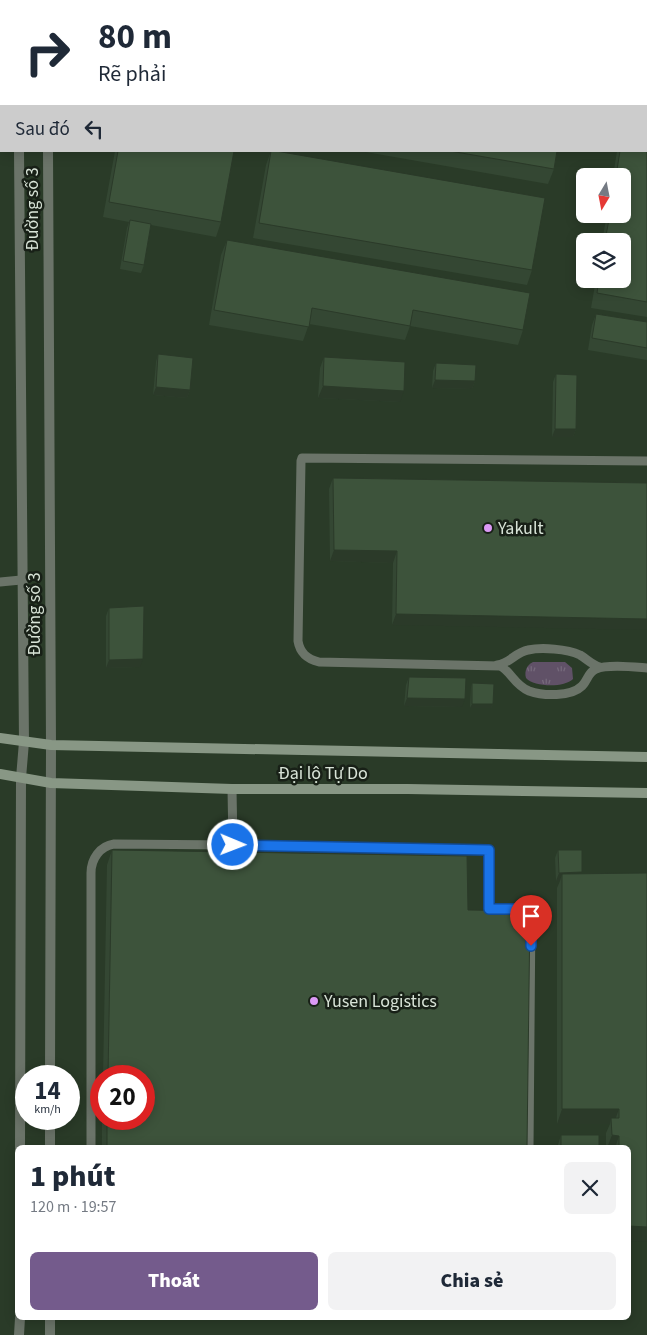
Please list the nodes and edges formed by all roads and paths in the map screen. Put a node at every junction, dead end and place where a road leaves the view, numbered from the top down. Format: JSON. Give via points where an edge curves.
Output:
{"nodes":[{"id":1,"x":19,"y":152,"type":"edge"},
{"id":2,"x":48,"y":152,"type":"edge"},
{"id":3,"x":647,"y":461,"type":"edge"},
{"id":4,"x":22,"y":580,"type":"junction"},
{"id":5,"x":0,"y":582,"type":"edge"},
{"id":6,"x":496,"y":665,"type":"junction"},
{"id":7,"x":600,"y":667,"type":"junction"},
{"id":8,"x":647,"y":668,"type":"edge"},
{"id":9,"x":0,"y":738,"type":"edge"},
{"id":10,"x":24,"y":742,"type":"junction"},
{"id":11,"x":51,"y":745,"type":"junction"},
{"id":12,"x":647,"y":757,"type":"edge"},
{"id":13,"x":0,"y":774,"type":"edge"},
{"id":14,"x":21,"y":778,"type":"junction"},
{"id":15,"x":51,"y":783,"type":"junction"},
{"id":16,"x":232,"y":789,"type":"junction"},
{"id":17,"x":647,"y":793,"type":"edge"},
{"id":18,"x":233,"y":845,"type":"junction"},
{"id":19,"x":50,"y":1065,"type":"edge"},
{"id":20,"x":50,"y":1130,"type":"edge"},
{"id":21,"x":20,"y":1145,"type":"edge"},
{"id":22,"x":50,"y":1145,"type":"edge"},
{"id":23,"x":91,"y":1145,"type":"edge"},
{"id":24,"x":530,"y":1145,"type":"edge"},
{"id":25,"x":20,"y":1320,"type":"edge"},
{"id":26,"x":50,"y":1320,"type":"edge"},
{"id":27,"x":20,"y":1335,"type":"edge"},
{"id":28,"x":50,"y":1335,"type":"edge"}],
"edges":[{"from":1,"to":4,"type":"street","name":"Đường số 3"},
{"from":2,"to":11,"type":"street","name":"Đường số 3"},
{"from":3,"to":6,"type":"lane","via":[[301,458],[298,641],[303,654],[319,662]]},
{"from":4,"to":5,"type":"lane"},
{"from":4,"to":10,"type":"street","name":"Đường số 3"},
{"from":6,"to":7,"type":"lane","via":[[528,650],[563,650]]},
{"from":6,"to":7,"type":"lane","via":[[522,688],[546,693],[577,690],[592,671]]},
{"from":7,"to":8,"type":"lane"},
{"from":9,"to":10,"type":"street","name":"Đại lộ Tự Do"},
{"from":10,"to":11,"type":"street","name":"Đại lộ Tự Do"},
{"from":10,"to":14,"type":"street","name":"Đường số 3"},
{"from":11,"to":12,"type":"street","name":"Đại lộ Tự Do"},
{"from":11,"to":15,"type":"street","name":"Đường số 3"},
{"from":13,"to":14,"type":"street","name":"Đại lộ Tự Do"},
{"from":14,"to":15,"type":"street","name":"Đại lộ Tự Do"},
{"from":14,"to":21,"type":"street","name":"Đường số 3"},
{"from":15,"to":16,"type":"street","name":"Đại lộ Tự Do"},
{"from":15,"to":19,"type":"street","name":"Đường số 3"},
{"from":16,"to":17,"type":"street","name":"Đại lộ Tự Do"},
{"from":16,"to":18,"type":"lane"},
{"from":18,"to":23,"type":"lane","via":[[114,844],[103,849],[93,860]]},
{"from":18,"to":24,"type":"lane","via":[[489,850],[489,909],[531,909]]},
{"from":20,"to":22,"type":"street"},
{"from":25,"to":27,"type":"street"},
{"from":26,"to":28,"type":"street"}]}
